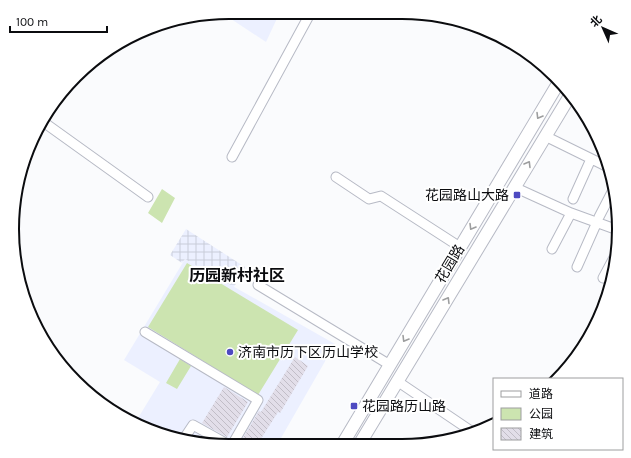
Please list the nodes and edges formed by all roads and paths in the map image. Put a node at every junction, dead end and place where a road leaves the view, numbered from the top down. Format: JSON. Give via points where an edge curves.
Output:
{"nodes":[{"id":1,"x":307,"y":19,"type":"edge"},
{"id":2,"x":556,"y":87,"type":"edge"},
{"id":3,"x":568,"y":99,"type":"edge"},
{"id":4,"x":47,"y":124,"type":"edge"},
{"id":5,"x":545,"y":136,"type":"junction"},
{"id":6,"x":232,"y":157,"type":"dead end"},
{"id":7,"x":599,"y":157,"type":"edge"},
{"id":8,"x":594,"y":161,"type":"junction"},
{"id":9,"x":602,"y":164,"type":"edge"},
{"id":10,"x":336,"y":177,"type":"dead end"},
{"id":11,"x":514,"y":187,"type":"junction"},
{"id":12,"x":148,"y":197,"type":"dead end"},
{"id":13,"x":609,"y":197,"type":"edge"},
{"id":14,"x":572,"y":199,"type":"dead end"},
{"id":15,"x":571,"y":213,"type":"junction"},
{"id":16,"x":598,"y":220,"type":"junction"},
{"id":17,"x":612,"y":227,"type":"edge"},
{"id":18,"x":460,"y":247,"type":"junction"},
{"id":19,"x":552,"y":249,"type":"dead end"},
{"id":20,"x":577,"y":267,"type":"dead end"},
{"id":21,"x":608,"y":268,"type":"edge"},
{"id":22,"x":603,"y":278,"type":"dead end"},
{"id":23,"x":258,"y":285,"type":"dead end"},
{"id":24,"x":145,"y":332,"type":"dead end"},
{"id":25,"x":390,"y":365,"type":"junction"},
{"id":26,"x":398,"y":381,"type":"junction"},
{"id":27,"x":469,"y":428,"type":"edge"},
{"id":28,"x":187,"y":435,"type":"edge"},
{"id":29,"x":218,"y":439,"type":"edge"},
{"id":30,"x":235,"y":439,"type":"edge"},
{"id":31,"x":346,"y":439,"type":"edge"},
{"id":32,"x":363,"y":439,"type":"edge"}],
"edges":[{"from":1,"to":6,"type":"street"},
{"from":2,"to":18,"type":"main road","name":"花园路","one_way":true},
{"from":3,"to":5,"type":"main road","name":"花园路"},
{"from":4,"to":12,"type":"street"},
{"from":5,"to":8,"type":"street"},
{"from":11,"to":5,"type":"main road","name":"花园路","one_way":true},
{"from":7,"to":8,"type":"street"},
{"from":8,"to":9,"type":"street"},
{"from":8,"to":14,"type":"street"},
{"from":10,"to":18,"type":"street","via":[[369,199],[381,196]]},
{"from":11,"to":15,"type":"street"},
{"from":26,"to":11,"type":"main road","name":"花园路","one_way":true},
{"from":13,"to":16,"type":"street"},
{"from":15,"to":16,"type":"street"},
{"from":15,"to":19,"type":"street"},
{"from":16,"to":17,"type":"street"},
{"from":16,"to":20,"type":"street"},
{"from":18,"to":25,"type":"main road","name":"花园路","one_way":true},
{"from":21,"to":22,"type":"street"},
{"from":23,"to":25,"type":"street"},
{"from":24,"to":30,"type":"street","via":[[258,400]]},
{"from":25,"to":31,"type":"main road","name":"花园路"},
{"from":26,"to":27,"type":"street"},
{"from":26,"to":32,"type":"main road","name":"花园路"},
{"from":28,"to":29,"type":"street","via":[[193,425]]}]}
